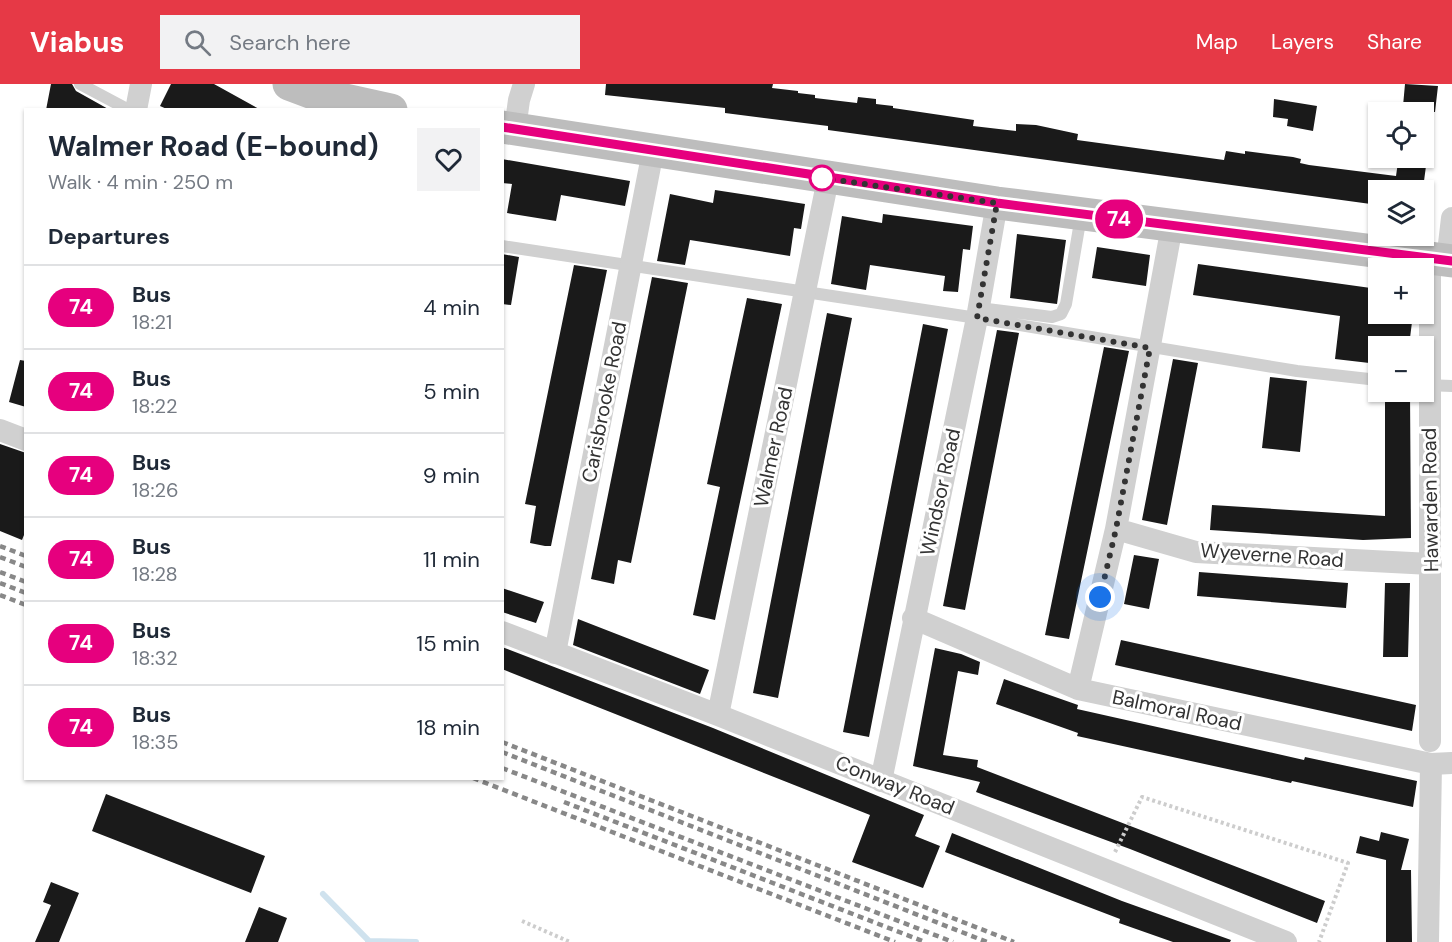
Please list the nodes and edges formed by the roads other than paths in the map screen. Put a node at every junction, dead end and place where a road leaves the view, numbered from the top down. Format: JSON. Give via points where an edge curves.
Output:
{"nodes":[{"id":1,"x":80,"y":84,"type":"edge"},
{"id":2,"x":141,"y":84,"type":"edge"},
{"id":3,"x":524,"y":84,"type":"edge"},
{"id":4,"x":319,"y":94,"type":"edge"},
{"id":5,"x":125,"y":108,"type":"edge"},
{"id":6,"x":136,"y":108,"type":"edge"},
{"id":7,"x":383,"y":108,"type":"edge"},
{"id":8,"x":509,"y":128,"type":"edge"},
{"id":9,"x":652,"y":151,"type":"junction"},
{"id":10,"x":828,"y":179,"type":"junction"},
{"id":11,"x":997,"y":203,"type":"junction"},
{"id":12,"x":1081,"y":214,"type":"junction"},
{"id":13,"x":1452,"y":218,"type":"edge"},
{"id":14,"x":1172,"y":226,"type":"junction"},
{"id":15,"x":504,"y":246,"type":"edge"},
{"id":16,"x":1443,"y":260,"type":"edge"},
{"id":17,"x":631,"y":265,"type":"junction"},
{"id":18,"x":805,"y":291,"type":"junction"},
{"id":19,"x":978,"y":313,"type":"junction"},
{"id":20,"x":1433,"y":336,"type":"edge"},
{"id":21,"x":1150,"y":348,"type":"junction"},
{"id":22,"x":1368,"y":379,"type":"edge"},
{"id":23,"x":1434,"y":386,"type":"edge"},
{"id":24,"x":1452,"y":386,"type":"edge"},
{"id":25,"x":1426,"y":402,"type":"edge"},
{"id":26,"x":0,"y":430,"type":"edge"},
{"id":27,"x":24,"y":439,"type":"edge"},
{"id":28,"x":1116,"y":529,"type":"junction"},
{"id":29,"x":1431,"y":564,"type":"junction"},
{"id":30,"x":913,"y":618,"type":"junction"},
{"id":31,"x":504,"y":633,"type":"edge"},
{"id":32,"x":555,"y":652,"type":"junction"},
{"id":33,"x":1078,"y":689,"type":"junction"},
{"id":34,"x":718,"y":715,"type":"junction"},
{"id":35,"x":1438,"y":756,"type":"edge"},
{"id":36,"x":881,"y":780,"type":"junction"},
{"id":37,"x":1286,"y":942,"type":"edge"},
{"id":38,"x":1428,"y":942,"type":"edge"}],
"edges":[{"from":1,"to":5,"type":"lane"},
{"from":2,"to":6,"type":"street"},
{"from":3,"to":8,"type":"street"},
{"from":4,"to":7,"type":"main road"},
{"from":8,"to":9,"type":"main road"},
{"from":9,"to":10,"type":"main road"},
{"from":9,"to":17,"type":"street","name":"Carisbrooke Road"},
{"from":10,"to":11,"type":"main road"},
{"from":10,"to":18,"type":"street","name":"Walmer Road"},
{"from":11,"to":12,"type":"main road"},
{"from":11,"to":19,"type":"street","name":"Windsor Road"},
{"from":12,"to":14,"type":"main road"},
{"from":12,"to":19,"type":"lane","via":[[1062,314],[1052,317]]},
{"from":13,"to":16,"type":"street","name":"Hawarden Road"},
{"from":14,"to":16,"type":"main road"},
{"from":14,"to":21,"type":"street"},
{"from":15,"to":17,"type":"lane"},
{"from":16,"to":20,"type":"street","name":"Hawarden Road"},
{"from":17,"to":18,"type":"lane"},
{"from":17,"to":32,"type":"street","name":"Carisbrooke Road"},
{"from":18,"to":19,"type":"lane"},
{"from":18,"to":34,"type":"street","name":"Walmer Road"},
{"from":19,"to":21,"type":"lane"},
{"from":19,"to":30,"type":"street","name":"Windsor Road"},
{"from":21,"to":22,"type":"lane"},
{"from":21,"to":28,"type":"street"},
{"from":23,"to":24,"type":"lane"},
{"from":25,"to":29,"type":"street","name":"Hawarden Road"},
{"from":26,"to":27,"type":"street"},
{"from":28,"to":29,"type":"street","name":"Wyeverne Road","via":[[1196,552]]},
{"from":28,"to":33,"type":"street"},
{"from":29,"to":35,"type":"street","name":"Hawarden Road"},
{"from":30,"to":33,"type":"street","name":"Balmoral Road"},
{"from":30,"to":36,"type":"street","name":"Windsor Road"},
{"from":31,"to":32,"type":"street","name":"Conway Road"},
{"from":32,"to":34,"type":"street","name":"Conway Road"},
{"from":33,"to":35,"type":"street","name":"Balmoral Road"},
{"from":34,"to":36,"type":"street","name":"Conway Road"},
{"from":35,"to":38,"type":"street","name":"Hawarden Road"},
{"from":36,"to":37,"type":"street","name":"Conway Road"}]}
